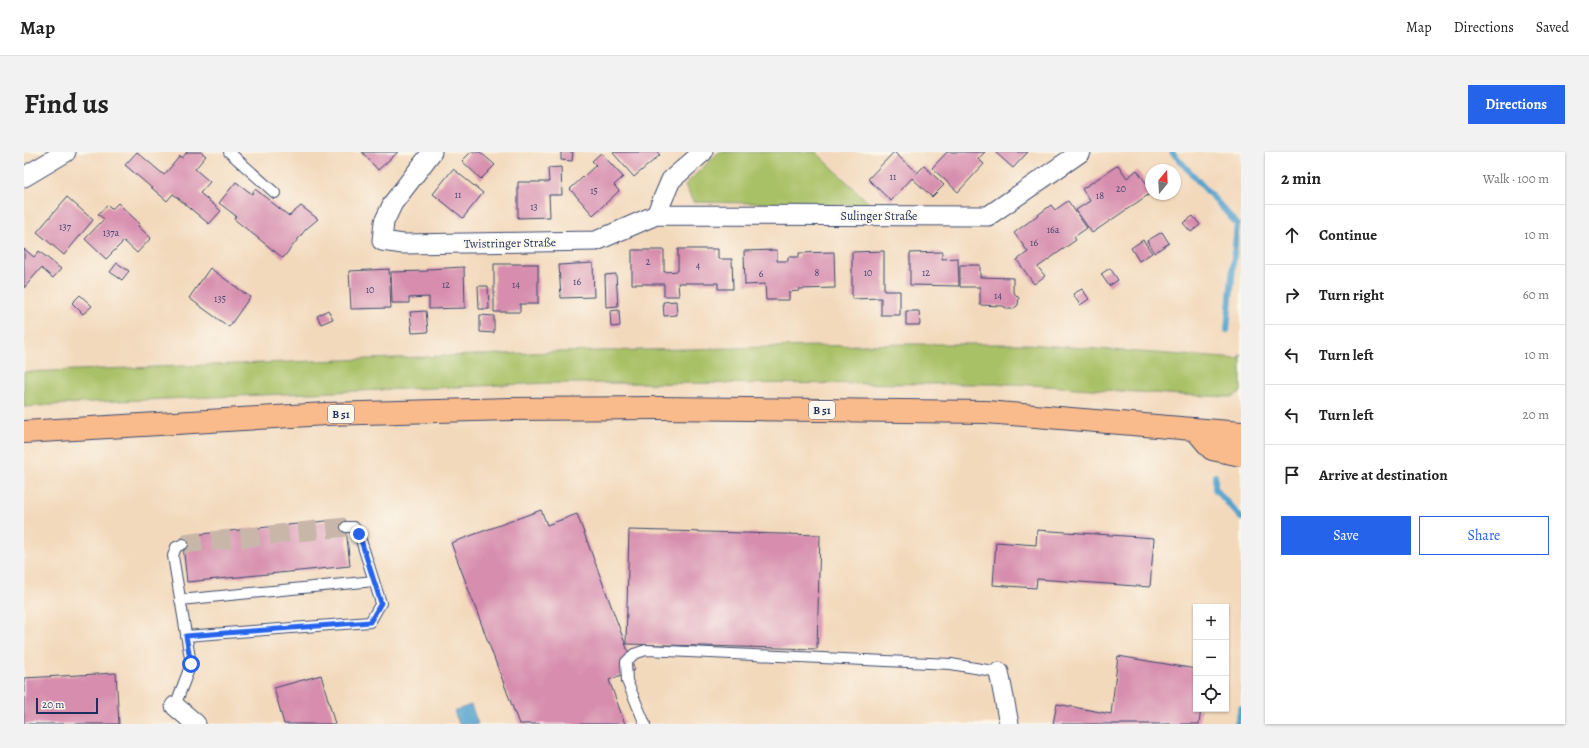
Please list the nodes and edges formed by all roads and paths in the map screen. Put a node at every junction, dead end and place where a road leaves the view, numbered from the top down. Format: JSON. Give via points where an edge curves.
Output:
{"nodes":[{"id":1,"x":66,"y":152,"type":"edge"},
{"id":2,"x":229,"y":152,"type":"edge"},
{"id":3,"x":432,"y":152,"type":"edge"},
{"id":4,"x":703,"y":152,"type":"edge"},
{"id":5,"x":1081,"y":152,"type":"edge"},
{"id":6,"x":24,"y":177,"type":"edge"},
{"id":7,"x":275,"y":193,"type":"dead end"},
{"id":8,"x":656,"y":215,"type":"junction"},
{"id":9,"x":1195,"y":429,"type":"junction"},
{"id":10,"x":24,"y":432,"type":"edge"},
{"id":11,"x":1241,"y":433,"type":"edge"},
{"id":12,"x":1241,"y":455,"type":"edge"},
{"id":13,"x":346,"y":527,"type":"tunnel mouth"},
{"id":14,"x":183,"y":544,"type":"dead end"},
{"id":15,"x":374,"y":581,"type":"junction"},
{"id":16,"x":180,"y":600,"type":"junction"},
{"id":17,"x":186,"y":636,"type":"junction"},
{"id":18,"x":998,"y":672,"type":"joint"},
{"id":19,"x":175,"y":706,"type":"joint"},
{"id":20,"x":196,"y":724,"type":"edge"},
{"id":21,"x":645,"y":724,"type":"edge"},
{"id":22,"x":1009,"y":724,"type":"edge"}],
"edges":[{"from":1,"to":6,"type":"street"},
{"from":2,"to":7,"type":"lane"},
{"from":3,"to":8,"type":"street","name":"Twistringer Straße","via":[[393,203],[384,222],[382,241],[403,244],[596,241]]},
{"from":4,"to":8,"type":"street","via":[[670,180]]},
{"from":5,"to":8,"type":"street","name":"Sulinger Straße","via":[[988,216]]},
{"from":9,"to":10,"type":"main road","number":"B 51","via":[[986,412],[658,408],[372,412]]},
{"from":9,"to":11,"type":"main road","number":"B 51"},
{"from":9,"to":12,"type":"main road","via":[[1212,450]]},
{"from":13,"to":15,"type":"lane","via":[[354,527],[359,534]]},
{"from":14,"to":16,"type":"lane","via":[[176,547],[173,556]]},
{"from":15,"to":16,"type":"lane"},
{"from":15,"to":17,"type":"lane","via":[[381,603],[370,622]]},
{"from":16,"to":17,"type":"lane"},
{"from":17,"to":19,"type":"lane","via":[[191,664]]},
{"from":18,"to":21,"type":"lane","via":[[951,664],[646,650],[634,654],[626,662],[627,681]]},
{"from":18,"to":22,"type":"street"},
{"from":19,"to":20,"type":"street"}]}
